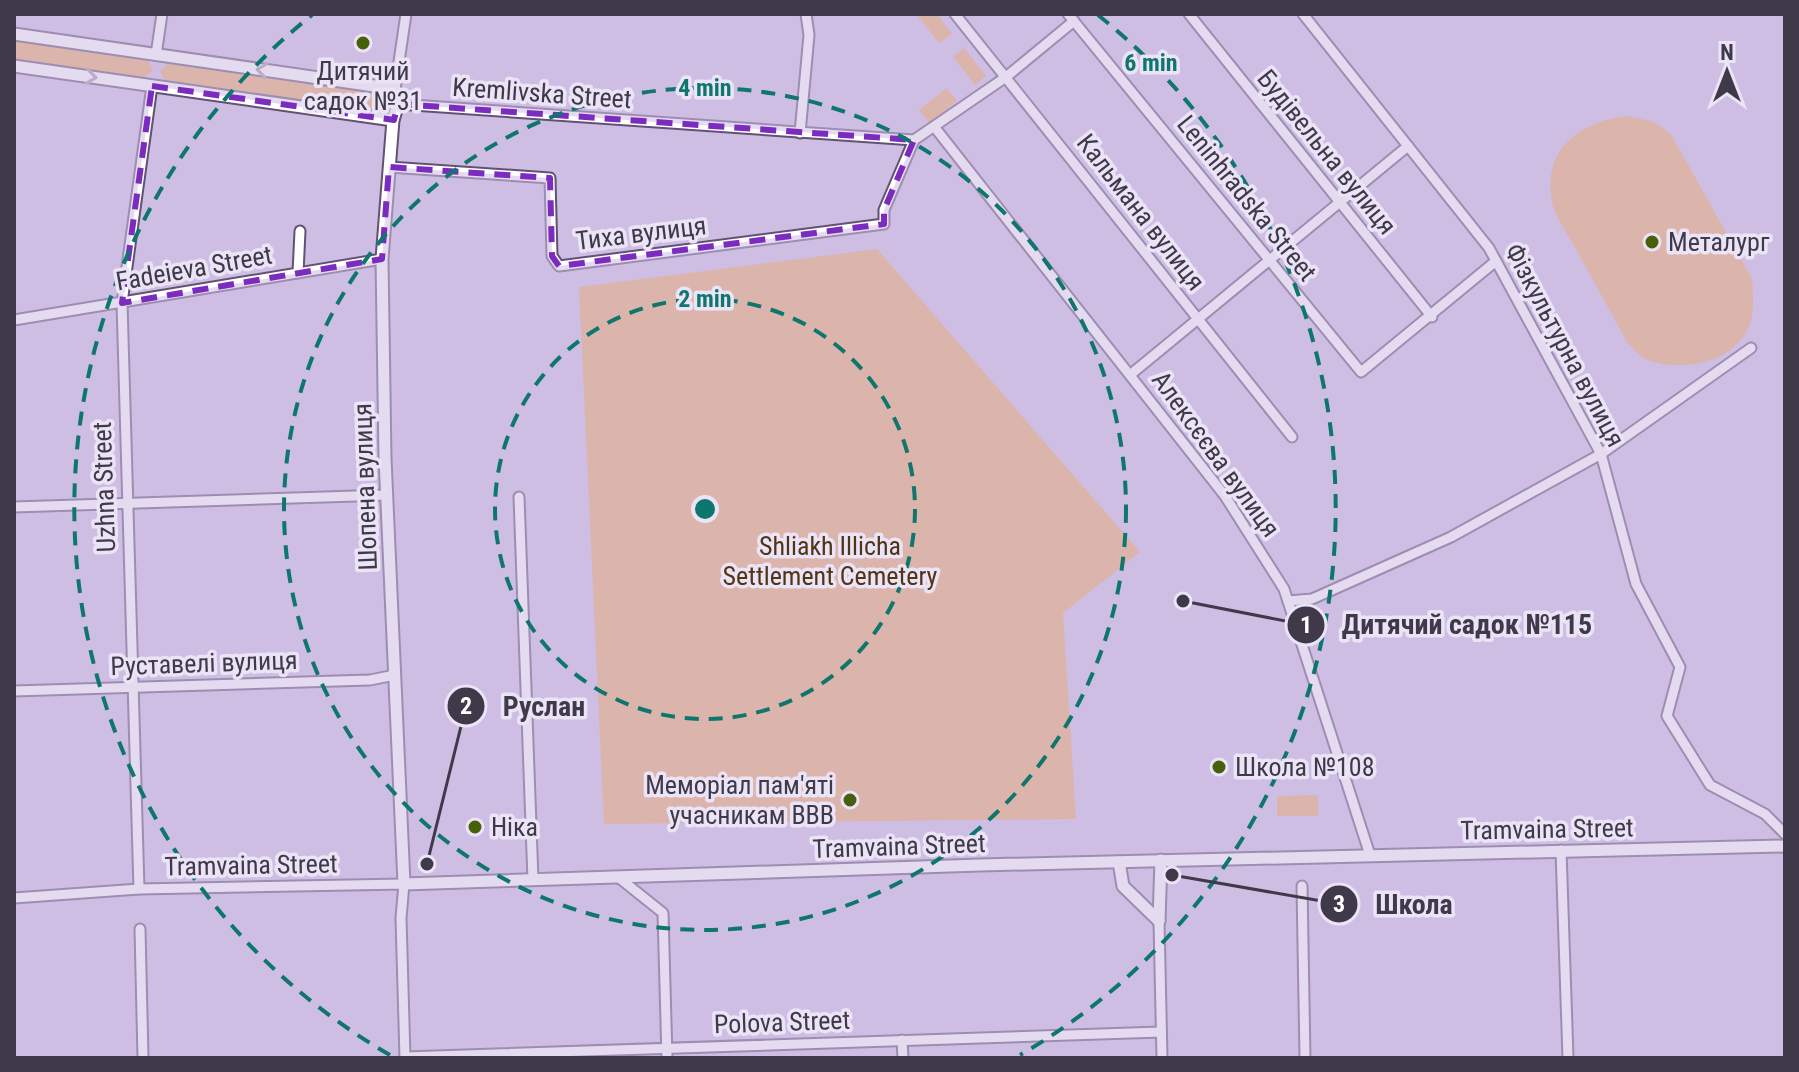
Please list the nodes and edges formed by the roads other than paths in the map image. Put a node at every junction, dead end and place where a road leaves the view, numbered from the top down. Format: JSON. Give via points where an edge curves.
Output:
{"nodes":[{"id":1,"x":162,"y":14,"type":"edge"},
{"id":2,"x":406,"y":14,"type":"edge"},
{"id":3,"x":806,"y":14,"type":"edge"},
{"id":4,"x":955,"y":14,"type":"edge"},
{"id":5,"x":1189,"y":14,"type":"edge"},
{"id":6,"x":1303,"y":14,"type":"edge"},
{"id":7,"x":1071,"y":18,"type":"edge"},
{"id":8,"x":14,"y":34,"type":"edge"},
{"id":9,"x":156,"y":55,"type":"junction"},
{"id":10,"x":14,"y":66,"type":"edge"},
{"id":11,"x":1006,"y":77,"type":"junction"},
{"id":12,"x":152,"y":86,"type":"junction"},
{"id":13,"x":395,"y":89,"type":"junction"},
{"id":14,"x":398,"y":104,"type":"junction"},
{"id":15,"x":393,"y":120,"type":"junction"},
{"id":16,"x":936,"y":129,"type":"junction"},
{"id":17,"x":800,"y":133,"type":"junction"},
{"id":18,"x":918,"y":139,"type":"junction"},
{"id":19,"x":1408,"y":146,"type":"junction"},
{"id":20,"x":389,"y":167,"type":"junction"},
{"id":21,"x":1339,"y":204,"type":"junction"},
{"id":22,"x":300,"y":231,"type":"dead end"},
{"id":23,"x":382,"y":259,"type":"junction"},
{"id":24,"x":1496,"y":261,"type":"junction"},
{"id":25,"x":1271,"y":262,"type":"junction"},
{"id":26,"x":298,"y":273,"type":"junction"},
{"id":27,"x":122,"y":303,"type":"junction"},
{"id":28,"x":1432,"y":317,"type":"junction"},
{"id":29,"x":14,"y":320,"type":"edge"},
{"id":30,"x":1199,"y":321,"type":"junction"},
{"id":31,"x":1751,"y":348,"type":"dead end"},
{"id":32,"x":1130,"y":375,"type":"junction"},
{"id":33,"x":1292,"y":437,"type":"dead end"},
{"id":34,"x":1601,"y":454,"type":"junction"},
{"id":35,"x":387,"y":495,"type":"junction"},
{"id":36,"x":519,"y":497,"type":"dead end"},
{"id":37,"x":126,"y":503,"type":"junction"},
{"id":38,"x":14,"y":507,"type":"edge"},
{"id":39,"x":1288,"y":601,"type":"junction"},
{"id":40,"x":395,"y":675,"type":"junction"},
{"id":41,"x":133,"y":687,"type":"junction"},
{"id":42,"x":14,"y":691,"type":"edge"},
{"id":43,"x":1785,"y":834,"type":"edge"},
{"id":44,"x":1785,"y":846,"type":"edge"},
{"id":45,"x":1561,"y":850,"type":"junction"},
{"id":46,"x":1370,"y":855,"type":"junction"},
{"id":47,"x":1161,"y":860,"type":"junction"},
{"id":48,"x":1119,"y":862,"type":"junction"},
{"id":49,"x":618,"y":877,"type":"junction"},
{"id":50,"x":533,"y":880,"type":"junction"},
{"id":51,"x":404,"y":884,"type":"junction"},
{"id":52,"x":1302,"y":886,"type":"dead end"},
{"id":53,"x":139,"y":889,"type":"junction"},
{"id":54,"x":14,"y":898,"type":"edge"},
{"id":55,"x":1159,"y":921,"type":"junction"},
{"id":56,"x":140,"y":929,"type":"dead end"},
{"id":57,"x":1161,"y":1032,"type":"junction"},
{"id":58,"x":902,"y":1040,"type":"junction"},
{"id":59,"x":668,"y":1053,"type":"edge"},
{"id":60,"x":143,"y":1058,"type":"edge"},
{"id":61,"x":405,"y":1058,"type":"edge"},
{"id":62,"x":903,"y":1058,"type":"edge"},
{"id":63,"x":1162,"y":1058,"type":"edge"},
{"id":64,"x":1305,"y":1058,"type":"edge"},
{"id":65,"x":1568,"y":1058,"type":"edge"}],
"edges":[{"from":1,"to":9,"type":"street"},
{"from":2,"to":13,"type":"street"},
{"from":3,"to":17,"type":"street","via":[[809,35]]},
{"from":4,"to":11,"type":"street","name":"Кальмана вулиця"},
{"from":5,"to":21,"type":"street","name":"Будівельна вулиця"},
{"from":6,"to":19,"type":"street","name":"Фiзкультурна вулиця"},
{"from":7,"to":11,"type":"street"},
{"from":7,"to":25,"type":"street","name":"Leninhradska Street"},
{"from":8,"to":9,"type":"street"},
{"from":13,"to":9,"type":"street","one_way":true},
{"from":10,"to":12,"type":"street","one_way":true},
{"from":11,"to":16,"type":"street"},
{"from":11,"to":30,"type":"street","name":"Кальмана вулиця"},
{"from":12,"to":15,"type":"street"},
{"from":12,"to":27,"type":"street","name":"Uzhna Street"},
{"from":13,"to":14,"type":"street","name":"Шопена вулиця"},
{"from":14,"to":15,"type":"street","name":"Шопена вулиця"},
{"from":14,"to":17,"type":"street","name":"Kremlivska Street"},
{"from":15,"to":20,"type":"street","name":"Шопена вулиця"},
{"from":16,"to":18,"type":"street"},
{"from":16,"to":32,"type":"street","name":"Алексєєва вулиця"},
{"from":17,"to":18,"type":"street","name":"Kremlivska Street"},
{"from":18,"to":20,"type":"street","name":"Тиха вулиця","via":[[884,210],[884,224],[559,266],[552,256],[550,178]]},
{"from":19,"to":21,"type":"street"},
{"from":19,"to":24,"type":"street","name":"Фiзкультурна вулиця"},
{"from":20,"to":23,"type":"street","name":"Шопена вулиця"},
{"from":21,"to":25,"type":"street"},
{"from":21,"to":28,"type":"street","name":"Будівельна вулиця"},
{"from":22,"to":26,"type":"street"},
{"from":23,"to":26,"type":"street","name":"Fadeieva Street"},
{"from":23,"to":35,"type":"street","name":"Шопена вулиця"},
{"from":24,"to":28,"type":"street"},
{"from":24,"to":34,"type":"street","name":"Фiзкультурна вулиця"},
{"from":25,"to":28,"type":"street","name":"Leninhradska Street","via":[[1361,372]]},
{"from":25,"to":30,"type":"street"},
{"from":26,"to":27,"type":"street","name":"Fadeieva Street"},
{"from":27,"to":29,"type":"street","name":"Fadeieva Street"},
{"from":27,"to":37,"type":"street","name":"Uzhna Street"},
{"from":30,"to":32,"type":"street"},
{"from":30,"to":33,"type":"street","name":"Кальмана вулиця"},
{"from":31,"to":34,"type":"street"},
{"from":32,"to":39,"type":"street","name":"Алексєєва вулиця","via":[[1225,496]]},
{"from":34,"to":39,"type":"street","via":[[1451,537],[1312,599]]},
{"from":34,"to":43,"type":"street","name":"Фiзкультурна вулиця","via":[[1636,584],[1680,667],[1667,716],[1710,785],[1765,814]]},
{"from":35,"to":37,"type":"street"},
{"from":35,"to":40,"type":"street","name":"Шопена вулиця"},
{"from":36,"to":50,"type":"street"},
{"from":37,"to":38,"type":"street"},
{"from":37,"to":41,"type":"street","name":"Uzhna Street"},
{"from":39,"to":46,"type":"street","name":"Алексєєва вулиця"},
{"from":40,"to":41,"type":"street","name":"Руставелі вулиця"},
{"from":40,"to":51,"type":"street","name":"Шопена вулиця"},
{"from":41,"to":42,"type":"street","name":"Руставелі вулиця"},
{"from":41,"to":53,"type":"street","name":"Uzhna Street"},
{"from":44,"to":45,"type":"street","name":"Tramvaina Street"},
{"from":45,"to":46,"type":"street","name":"Tramvaina Street"},
{"from":45,"to":65,"type":"street"},
{"from":46,"to":47,"type":"street","name":"Tramvaina Street"},
{"from":47,"to":48,"type":"street","name":"Tramvaina Street"},
{"from":47,"to":55,"type":"street"},
{"from":48,"to":49,"type":"street","name":"Tramvaina Street"},
{"from":48,"to":55,"type":"street","via":[[1123,886]]},
{"from":49,"to":50,"type":"street","name":"Tramvaina Street"},
{"from":49,"to":59,"type":"street","via":[[663,913]]},
{"from":50,"to":51,"type":"street","name":"Tramvaina Street"},
{"from":51,"to":53,"type":"street","name":"Tramvaina Street"},
{"from":51,"to":61,"type":"street"},
{"from":52,"to":64,"type":"street"},
{"from":53,"to":54,"type":"street","name":"Tramvaina Street"},
{"from":55,"to":57,"type":"street"},
{"from":56,"to":60,"type":"street"},
{"from":57,"to":58,"type":"street","name":"Polova Street"},
{"from":57,"to":63,"type":"street"},
{"from":58,"to":59,"type":"street","name":"Polova Street"},
{"from":58,"to":62,"type":"street"},
{"from":59,"to":61,"type":"street","name":"Polova Street"}]}
